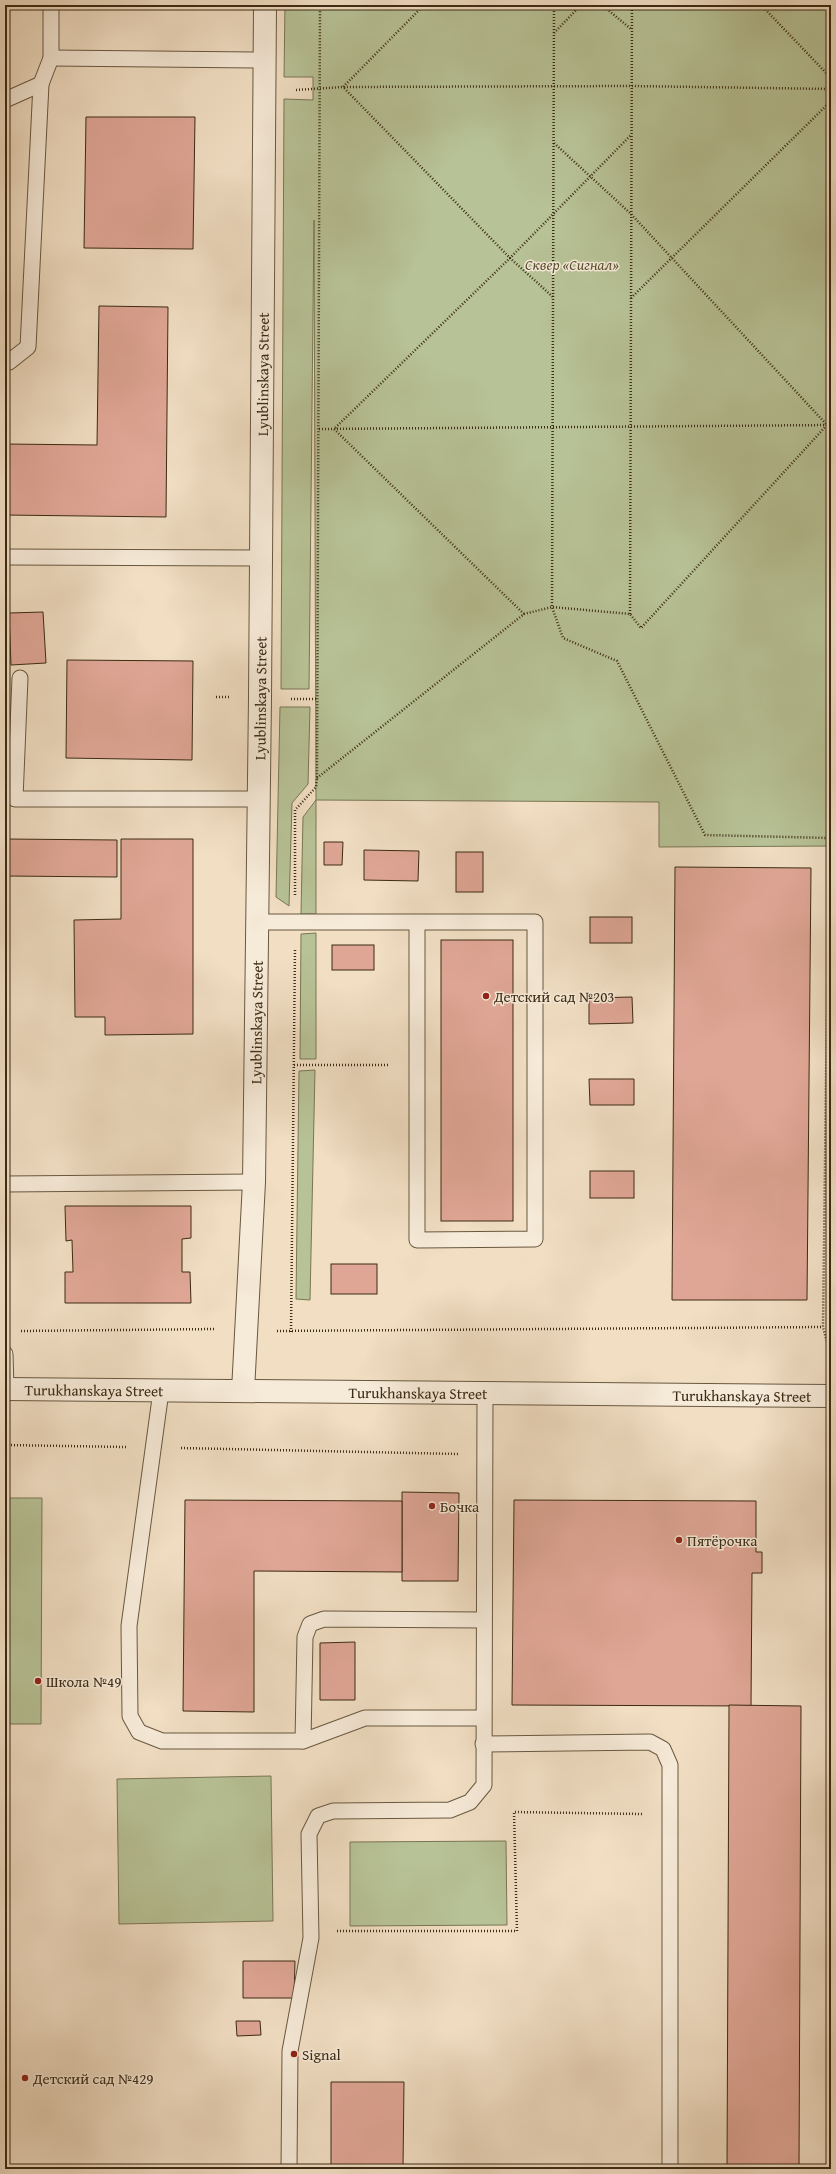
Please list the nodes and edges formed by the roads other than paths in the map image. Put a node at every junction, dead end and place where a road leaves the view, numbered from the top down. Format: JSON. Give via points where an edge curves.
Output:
{"nodes":[{"id":1,"x":51,"y":5,"type":"edge"},
{"id":2,"x":265,"y":5,"type":"edge"},
{"id":3,"x":51,"y":58,"type":"junction"},
{"id":4,"x":265,"y":60,"type":"junction"},
{"id":5,"x":41,"y":84,"type":"junction"},
{"id":6,"x":5,"y":100,"type":"edge"},
{"id":7,"x":5,"y":362,"type":"edge"},
{"id":8,"x":5,"y":557,"type":"edge"},
{"id":9,"x":261,"y":558,"type":"junction"},
{"id":10,"x":20,"y":678,"type":"dead end"},
{"id":11,"x":10,"y":796,"type":"edge"},
{"id":12,"x":259,"y":799,"type":"junction"},
{"id":13,"x":257,"y":922,"type":"junction"},
{"id":14,"x":417,"y":922,"type":"junction"},
{"id":15,"x":254,"y":1182,"type":"junction"},
{"id":16,"x":5,"y":1184,"type":"edge"},
{"id":17,"x":5,"y":1354,"type":"edge"},
{"id":18,"x":5,"y":1389,"type":"edge"},
{"id":19,"x":161,"y":1391,"type":"junction"},
{"id":20,"x":243,"y":1391,"type":"junction"},
{"id":21,"x":485,"y":1394,"type":"junction"},
{"id":22,"x":831,"y":1396,"type":"edge"},
{"id":23,"x":483,"y":1620,"type":"junction"},
{"id":24,"x":483,"y":1718,"type":"junction"},
{"id":25,"x":303,"y":1741,"type":"junction"},
{"id":26,"x":483,"y":1744,"type":"junction"},
{"id":27,"x":289,"y":2169,"type":"edge"},
{"id":28,"x":670,"y":2169,"type":"edge"}],
"edges":[{"from":1,"to":3,"type":"lane"},
{"from":2,"to":4,"type":"street","name":"Lyublinskaya Street"},
{"from":3,"to":4,"type":"lane"},
{"from":3,"to":5,"type":"lane"},
{"from":4,"to":9,"type":"street","name":"Lyublinskaya Street"},
{"from":5,"to":6,"type":"lane"},
{"from":5,"to":7,"type":"lane","via":[[28,347],[10,362]]},
{"from":8,"to":9,"type":"lane"},
{"from":9,"to":12,"type":"street","name":"Lyublinskaya Street"},
{"from":10,"to":11,"type":"lane"},
{"from":11,"to":12,"type":"lane"},
{"from":12,"to":13,"type":"street","name":"Lyublinskaya Street"},
{"from":13,"to":14,"type":"lane"},
{"from":13,"to":15,"type":"street","name":"Lyublinskaya Street"},
{"from":14,"to":14,"type":"lane","via":[[535,922],[535,1239],[417,1240]]},
{"from":15,"to":16,"type":"lane"},
{"from":15,"to":20,"type":"street","name":"Lyublinskaya Street"},
{"from":17,"to":18,"type":"lane"},
{"from":18,"to":19,"type":"street","name":"Turukhanskaya Street"},
{"from":19,"to":20,"type":"street","name":"Turukhanskaya Street"},
{"from":19,"to":25,"type":"lane","via":[[129,1626],[130,1716],[140,1732],[162,1741]]},
{"from":20,"to":21,"type":"street","name":"Turukhanskaya Street"},
{"from":21,"to":22,"type":"street","name":"Turukhanskaya Street"},
{"from":21,"to":23,"type":"lane"},
{"from":23,"to":24,"type":"lane"},
{"from":23,"to":25,"type":"lane","via":[[324,1619],[310,1624],[305,1637]]},
{"from":24,"to":25,"type":"lane","via":[[365,1718]]},
{"from":24,"to":26,"type":"lane"},
{"from":26,"to":27,"type":"lane","via":[[484,1785],[470,1802],[450,1810],[333,1811],[318,1816],[309,1834],[310,1931],[290,2051]]},
{"from":26,"to":28,"type":"lane","via":[[650,1742],[663,1749],[670,1765]]}]}
